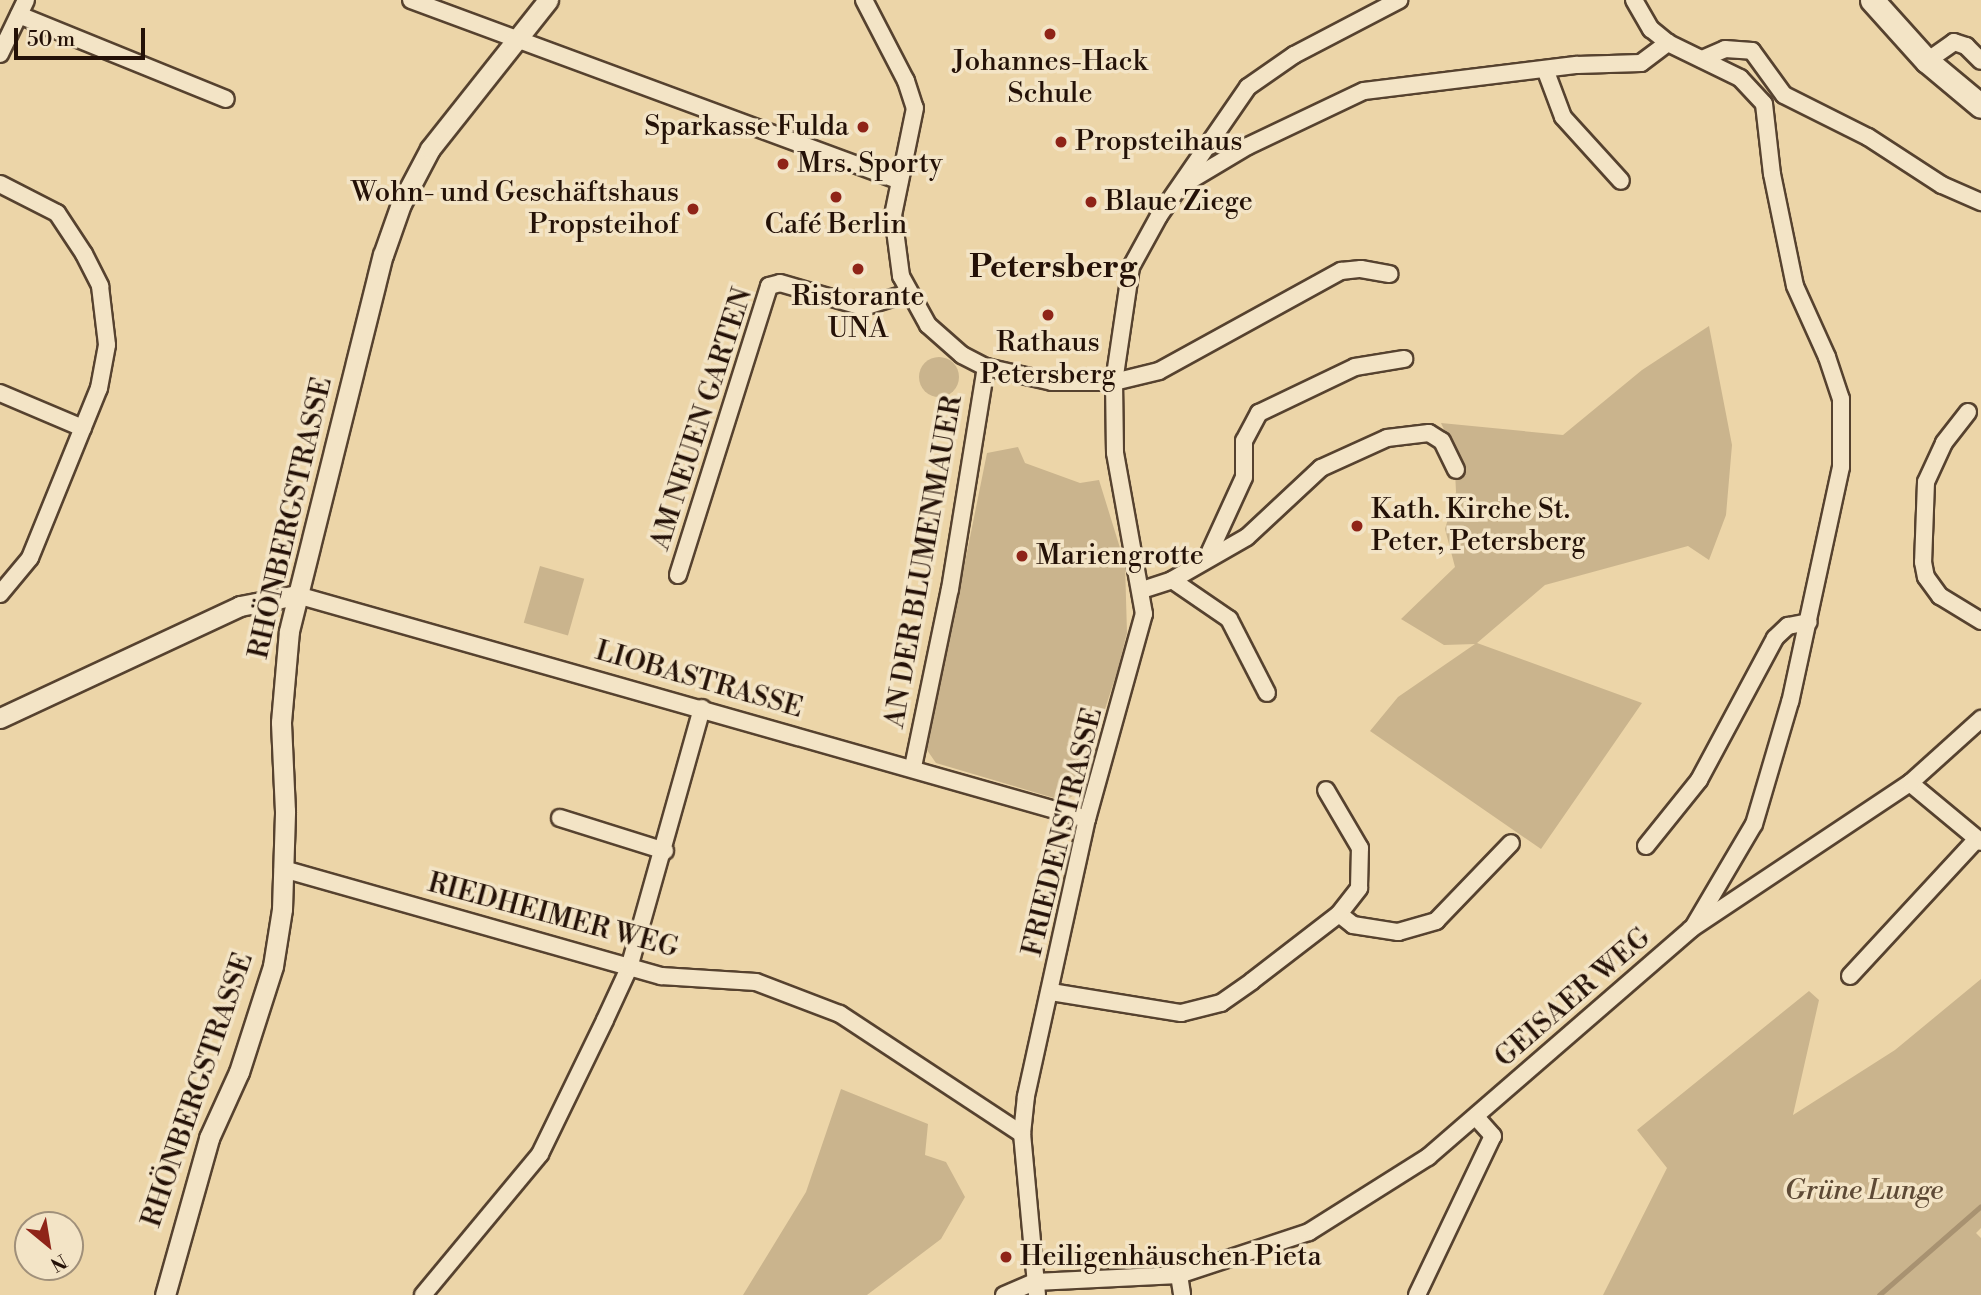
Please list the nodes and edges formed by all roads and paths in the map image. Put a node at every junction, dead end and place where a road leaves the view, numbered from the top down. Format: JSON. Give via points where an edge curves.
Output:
{"nodes":[{"id":1,"x":411,"y":0,"type":"edge"},
{"id":2,"x":548,"y":0,"type":"edge"},
{"id":3,"x":864,"y":0,"type":"edge"},
{"id":4,"x":1399,"y":0,"type":"edge"},
{"id":5,"x":1634,"y":0,"type":"edge"},
{"id":6,"x":1872,"y":0,"type":"edge"},
{"id":7,"x":23,"y":7,"type":"edge"},
{"id":8,"x":515,"y":41,"type":"junction"},
{"id":9,"x":1668,"y":43,"type":"junction"},
{"id":10,"x":0,"y":54,"type":"edge"},
{"id":11,"x":1702,"y":60,"type":"junction"},
{"id":12,"x":1927,"y":61,"type":"junction"},
{"id":13,"x":1981,"y":61,"type":"edge"},
{"id":14,"x":1545,"y":69,"type":"junction"},
{"id":15,"x":226,"y":99,"type":"dead end"},
{"id":16,"x":1981,"y":106,"type":"edge"},
{"id":17,"x":900,"y":181,"type":"junction"},
{"id":18,"x":1620,"y":181,"type":"dead end"},
{"id":19,"x":0,"y":184,"type":"edge"},
{"id":20,"x":1179,"y":187,"type":"junction"},
{"id":21,"x":1981,"y":202,"type":"edge"},
{"id":22,"x":1390,"y":274,"type":"dead end"},
{"id":23,"x":908,"y":293,"type":"junction"},
{"id":24,"x":1404,"y":359,"type":"dead end"},
{"id":25,"x":986,"y":367,"type":"junction"},
{"id":26,"x":1114,"y":382,"type":"junction"},
{"id":27,"x":0,"y":393,"type":"edge"},
{"id":28,"x":1968,"y":412,"type":"dead end"},
{"id":29,"x":83,"y":428,"type":"junction"},
{"id":30,"x":1456,"y":470,"type":"dead end"},
{"id":31,"x":1207,"y":558,"type":"junction"},
{"id":32,"x":678,"y":575,"type":"dead end"},
{"id":33,"x":1172,"y":580,"type":"junction"},
{"id":34,"x":1142,"y":590,"type":"junction"},
{"id":35,"x":0,"y":594,"type":"edge"},
{"id":36,"x":297,"y":595,"type":"junction"},
{"id":37,"x":1981,"y":621,"type":"edge"},
{"id":38,"x":1809,"y":622,"type":"junction"},
{"id":39,"x":1267,"y":693,"type":"dead end"},
{"id":40,"x":702,"y":708,"type":"junction"},
{"id":41,"x":0,"y":718,"type":"edge"},
{"id":42,"x":1981,"y":719,"type":"edge"},
{"id":43,"x":913,"y":767,"type":"junction"},
{"id":44,"x":1910,"y":783,"type":"junction"},
{"id":45,"x":1326,"y":790,"type":"dead end"},
{"id":46,"x":560,"y":818,"type":"dead end"},
{"id":47,"x":1087,"y":819,"type":"junction"},
{"id":48,"x":1978,"y":842,"type":"edge"},
{"id":49,"x":1511,"y":843,"type":"dead end"},
{"id":50,"x":1646,"y":846,"type":"dead end"},
{"id":51,"x":665,"y":851,"type":"junction"},
{"id":52,"x":283,"y":869,"type":"junction"},
{"id":53,"x":1339,"y":914,"type":"junction"},
{"id":54,"x":1691,"y":929,"type":"junction"},
{"id":55,"x":629,"y":968,"type":"junction"},
{"id":56,"x":1850,"y":976,"type":"dead end"},
{"id":57,"x":1051,"y":992,"type":"junction"},
{"id":58,"x":1476,"y":1117,"type":"junction"},
{"id":59,"x":1023,"y":1134,"type":"junction"},
{"id":60,"x":1179,"y":1275,"type":"junction"},
{"id":61,"x":1036,"y":1289,"type":"edge"},
{"id":62,"x":165,"y":1295,"type":"edge"},
{"id":63,"x":423,"y":1295,"type":"edge"},
{"id":64,"x":1004,"y":1295,"type":"edge"},
{"id":65,"x":1182,"y":1295,"type":"edge"},
{"id":66,"x":1417,"y":1295,"type":"edge"}],
"edges":[{"from":1,"to":8,"type":"street"},
{"from":2,"to":8,"type":"street","name":"RHÖNBERGSTRASSE"},
{"from":3,"to":17,"type":"street","via":[[915,108]]},
{"from":4,"to":20,"type":"street","name":"FRIEDENSTRASSE","via":[[1294,55],[1248,87]]},
{"from":5,"to":9,"type":"street","via":[[1651,29]]},
{"from":6,"to":12,"type":"main road"},
{"from":7,"to":10,"type":"street"},
{"from":7,"to":15,"type":"street"},
{"from":8,"to":17,"type":"street"},
{"from":8,"to":36,"type":"street","name":"RHÖNBERGSTRASSE","via":[[444,128],[401,205],[370,302]]},
{"from":9,"to":11,"type":"street"},
{"from":9,"to":14,"type":"street","via":[[1641,63]]},
{"from":11,"to":21,"type":"street","via":[[1726,49],[1752,51],[1784,95],[1868,137],[1942,185]]},
{"from":11,"to":38,"type":"street","via":[[1748,83],[1764,104],[1772,174],[1795,286],[1841,399],[1841,467]]},
{"from":12,"to":13,"type":"street","via":[[1954,42],[1966,46]]},
{"from":12,"to":16,"type":"main road"},
{"from":14,"to":18,"type":"street","via":[[1563,117]]},
{"from":14,"to":20,"type":"street","via":[[1364,91],[1248,146]]},
{"from":17,"to":23,"type":"street","via":[[893,245]]},
{"from":19,"to":29,"type":"street","via":[[57,213],[100,286],[107,345],[99,388]]},
{"from":20,"to":26,"type":"street","name":"FRIEDENSTRASSE","via":[[1131,267]]},
{"from":22,"to":26,"type":"street","via":[[1340,271],[1158,371]]},
{"from":23,"to":25,"type":"street","via":[[942,340]]},
{"from":23,"to":32,"type":"street","name":"AM NEUEN GARTEN","via":[[863,307],[780,283],[769,286]]},
{"from":24,"to":31,"type":"street","via":[[1355,367],[1259,412],[1244,441],[1244,477]]},
{"from":25,"to":26,"type":"street","via":[[1052,382]]},
{"from":25,"to":43,"type":"street","name":"AN DER BLUMENMAUER","via":[[950,589]]},
{"from":26,"to":34,"type":"street","name":"FRIEDENSTRASSE","via":[[1115,453]]},
{"from":27,"to":29,"type":"street"},
{"from":28,"to":37,"type":"street","via":[[1944,443],[1926,482],[1923,562],[1926,577],[1940,596]]},
{"from":29,"to":35,"type":"street","via":[[30,558]]},
{"from":30,"to":31,"type":"street","via":[[1442,440],[1429,433],[1387,438],[1321,468],[1247,537]]},
{"from":31,"to":33,"type":"street"},
{"from":33,"to":34,"type":"street"},
{"from":33,"to":39,"type":"street","via":[[1229,620]]},
{"from":34,"to":47,"type":"street","name":"FRIEDENSTRASSE","via":[[1140,638]]},
{"from":36,"to":40,"type":"street","name":"LIOBASTRASSE"},
{"from":36,"to":41,"type":"street","via":[[240,606]]},
{"from":36,"to":52,"type":"street","name":"RHÖNBERGSTRASSE","via":[[286,653],[281,722]]},
{"from":38,"to":50,"type":"street","via":[[1788,626],[1775,638],[1699,780]]},
{"from":38,"to":54,"type":"street","via":[[1754,824]]},
{"from":40,"to":43,"type":"street","name":"LIOBASTRASSE"},
{"from":40,"to":51,"type":"street"},
{"from":42,"to":44,"type":"street","name":"GEISAER WEG"},
{"from":43,"to":47,"type":"street","name":"LIOBASTRASSE"},
{"from":44,"to":48,"type":"street"},
{"from":44,"to":54,"type":"street","name":"GEISAER WEG"},
{"from":45,"to":53,"type":"street","via":[[1360,848],[1359,888]]},
{"from":46,"to":51,"type":"street"},
{"from":47,"to":57,"type":"street","name":"FRIEDENSTRASSE"},
{"from":48,"to":56,"type":"street"},
{"from":49,"to":53,"type":"street","via":[[1436,921],[1398,932],[1353,925]]},
{"from":51,"to":55,"type":"street"},
{"from":52,"to":55,"type":"street","name":"RIEDHEIMER WEG"},
{"from":52,"to":62,"type":"street","name":"RHÖNBERGSTRASSE","via":[[277,941],[266,991],[239,1072],[209,1138]]},
{"from":53,"to":57,"type":"street","via":[[1221,1003],[1201,1010],[1160,1011]]},
{"from":54,"to":58,"type":"street","name":"GEISAER WEG"},
{"from":55,"to":59,"type":"street","name":"RIEDHEIMER WEG","via":[[677,979],[742,979],[840,1014]]},
{"from":55,"to":63,"type":"street","via":[[540,1154]]},
{"from":57,"to":59,"type":"street","name":"FRIEDENSTRASSE","via":[[1026,1096]]},
{"from":58,"to":60,"type":"street","name":"GEISAER WEG","via":[[1428,1157],[1308,1232]]},
{"from":58,"to":66,"type":"street","via":[[1493,1136]]},
{"from":59,"to":61,"type":"street","name":"FRIEDENSTRASSE"},
{"from":60,"to":61,"type":"street","name":"GEISAER WEG"},
{"from":60,"to":65,"type":"street"},
{"from":61,"to":64,"type":"street","name":"GEISAER WEG"}]}
